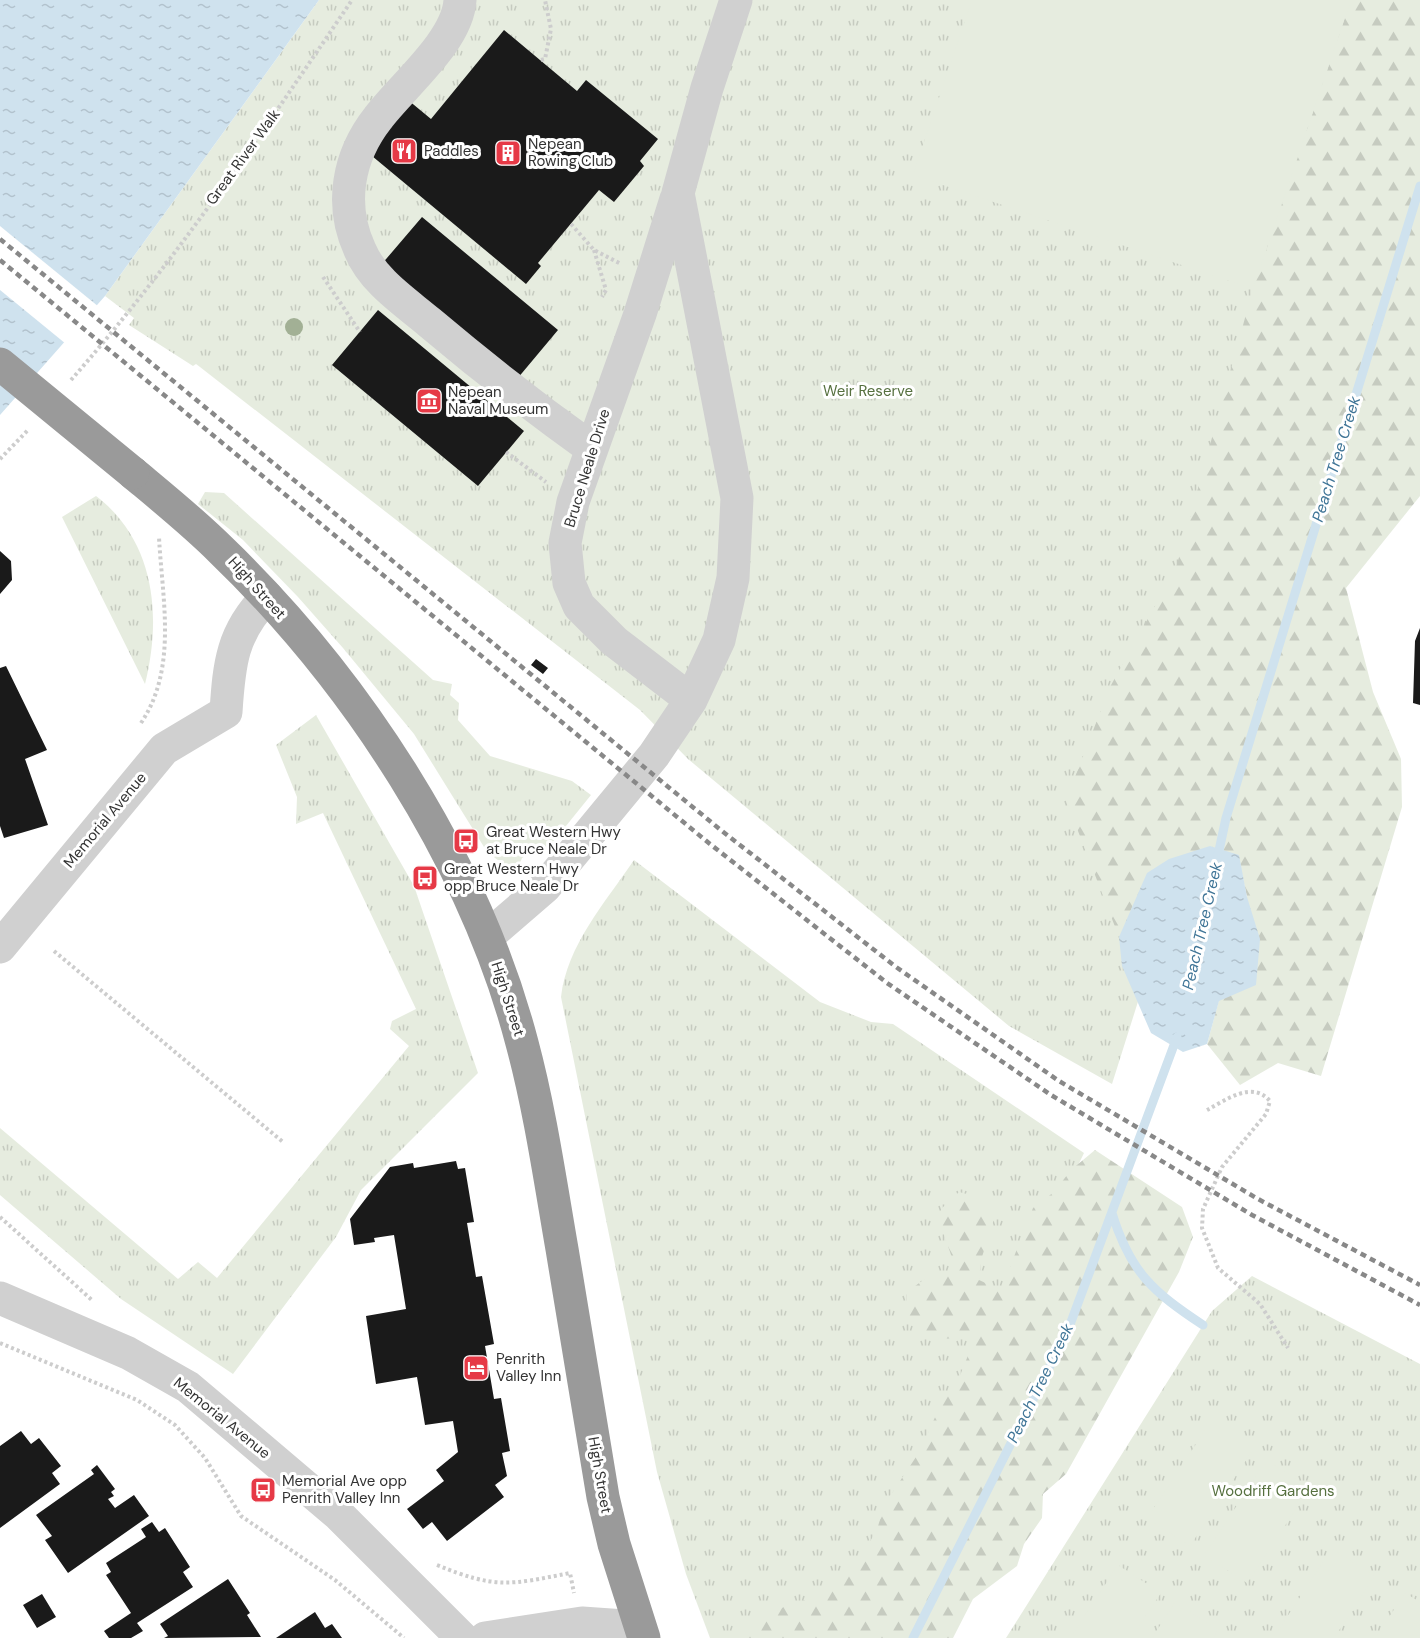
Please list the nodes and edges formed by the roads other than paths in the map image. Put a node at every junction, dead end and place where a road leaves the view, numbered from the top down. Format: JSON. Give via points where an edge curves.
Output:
{"nodes":[{"id":1,"x":460,"y":0,"type":"edge"},
{"id":2,"x":736,"y":0,"type":"edge"},
{"id":3,"x":678,"y":193,"type":"junction"},
{"id":4,"x":0,"y":364,"type":"edge"},
{"id":5,"x":591,"y":448,"type":"junction"},
{"id":6,"x":267,"y":597,"type":"junction"},
{"id":7,"x":691,"y":700,"type":"junction"},
{"id":8,"x":487,"y":937,"type":"junction"},
{"id":9,"x":0,"y":947,"type":"edge"},
{"id":10,"x":0,"y":1298,"type":"edge"},
{"id":11,"x":636,"y":1634,"type":"edge"},
{"id":12,"x":462,"y":1638,"type":"edge"},
{"id":13,"x":485,"y":1638,"type":"edge"}],
"edges":[{"from":1,"to":5,"type":"street","via":[[457,18],[443,41],[378,118],[356,151],[350,188],[353,231],[360,252],[384,284],[470,357]]},
{"from":2,"to":3,"type":"street","name":"Bruce Neale Drive"},
{"from":3,"to":5,"type":"street","name":"Bruce Neale Drive"},
{"from":3,"to":7,"type":"street","name":"Bruce Neale Drive","via":[[737,498],[737,536],[727,609],[719,640]]},
{"from":4,"to":6,"type":"highway","name":"High Street","bridge":true,"via":[[219,548]]},
{"from":5,"to":7,"type":"street","name":"Bruce Neale Drive","via":[[573,502],[565,543],[569,583],[579,606],[614,641]]},
{"from":6,"to":8,"type":"highway","name":"High Street","via":[[332,674],[381,743],[430,822]]},
{"from":6,"to":9,"type":"street","name":"Memorial Avenue","via":[[237,639],[229,668],[226,712],[164,749]]},
{"from":7,"to":8,"type":"street","name":"Bruce Neale Drive","via":[[654,755],[545,887]]},
{"from":8,"to":11,"type":"highway","name":"High Street","via":[[522,1042],[540,1119],[603,1497]]},
{"from":10,"to":12,"type":"street","name":"Memorial Avenue","via":[[128,1353],[188,1387],[339,1515]]},
{"from":11,"to":13,"type":"street","via":[[582,1623]]}]}
